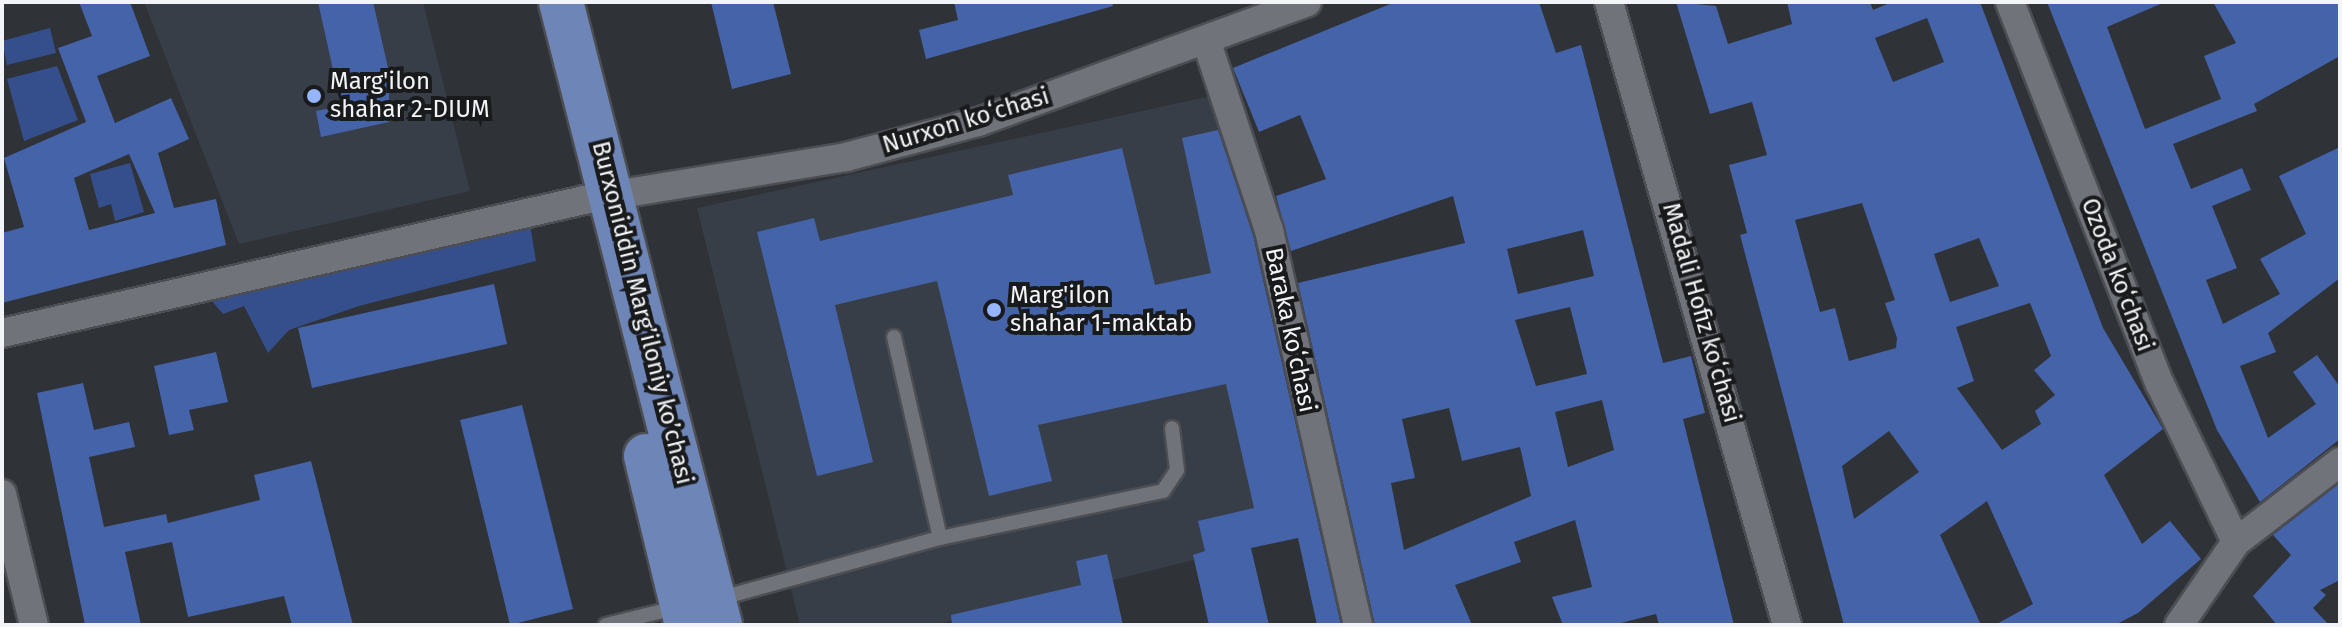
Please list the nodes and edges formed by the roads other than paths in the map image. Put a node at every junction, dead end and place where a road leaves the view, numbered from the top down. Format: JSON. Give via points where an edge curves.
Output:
{"nodes":[{"id":1,"x":533,"y":2,"type":"edge"},
{"id":2,"x":561,"y":2,"type":"edge"},
{"id":3,"x":1307,"y":2,"type":"edge"},
{"id":4,"x":1609,"y":2,"type":"edge"},
{"id":5,"x":2010,"y":2,"type":"edge"},
{"id":6,"x":1206,"y":40,"type":"junction"},
{"id":7,"x":598,"y":197,"type":"junction"},
{"id":8,"x":2,"y":333,"type":"edge"},
{"id":9,"x":894,"y":337,"type":"dead end"},
{"id":10,"x":1172,"y":428,"type":"dead end"},
{"id":11,"x":2340,"y":462,"type":"edge"},
{"id":12,"x":2,"y":494,"type":"edge"},
{"id":13,"x":940,"y":538,"type":"junction"},
{"id":14,"x":2236,"y":542,"type":"junction"},
{"id":15,"x":701,"y":614,"type":"edge"},
{"id":16,"x":34,"y":625,"type":"edge"},
{"id":17,"x":606,"y":625,"type":"edge"},
{"id":18,"x":1358,"y":625,"type":"edge"},
{"id":19,"x":1787,"y":625,"type":"edge"},
{"id":20,"x":2181,"y":625,"type":"edge"}],
"edges":[{"from":1,"to":7,"type":"main road","name":"Burxoniddin Marg’iloniy ko’chasi"},
{"from":2,"to":7,"type":"main road","name":"Burxoniddin Marg’iloniy ko’chasi"},
{"from":3,"to":6,"type":"street","name":"Nurxon koʻchasi"},
{"from":4,"to":19,"type":"street","name":"Madali Hofiz koʻchasi"},
{"from":5,"to":14,"type":"street","name":"Ozoda koʻchasi","via":[[2160,384]]},
{"from":6,"to":7,"type":"street","name":"Nurxon koʻchasi","via":[[978,122],[846,157]]},
{"from":6,"to":18,"type":"street","name":"Baraka koʻchasi","via":[[1269,230]]},
{"from":7,"to":8,"type":"street","name":"Nurxon koʻchasi"},
{"from":7,"to":15,"type":"main road","name":"Burxoniddin Marg’iloniy ko’chasi"},
{"from":9,"to":13,"type":"lane"},
{"from":10,"to":13,"type":"lane","via":[[1177,470],[1163,491]]},
{"from":11,"to":14,"type":"street"},
{"from":12,"to":16,"type":"street"},
{"from":13,"to":15,"type":"lane"},
{"from":14,"to":20,"type":"street"},
{"from":15,"to":17,"type":"lane"}]}
